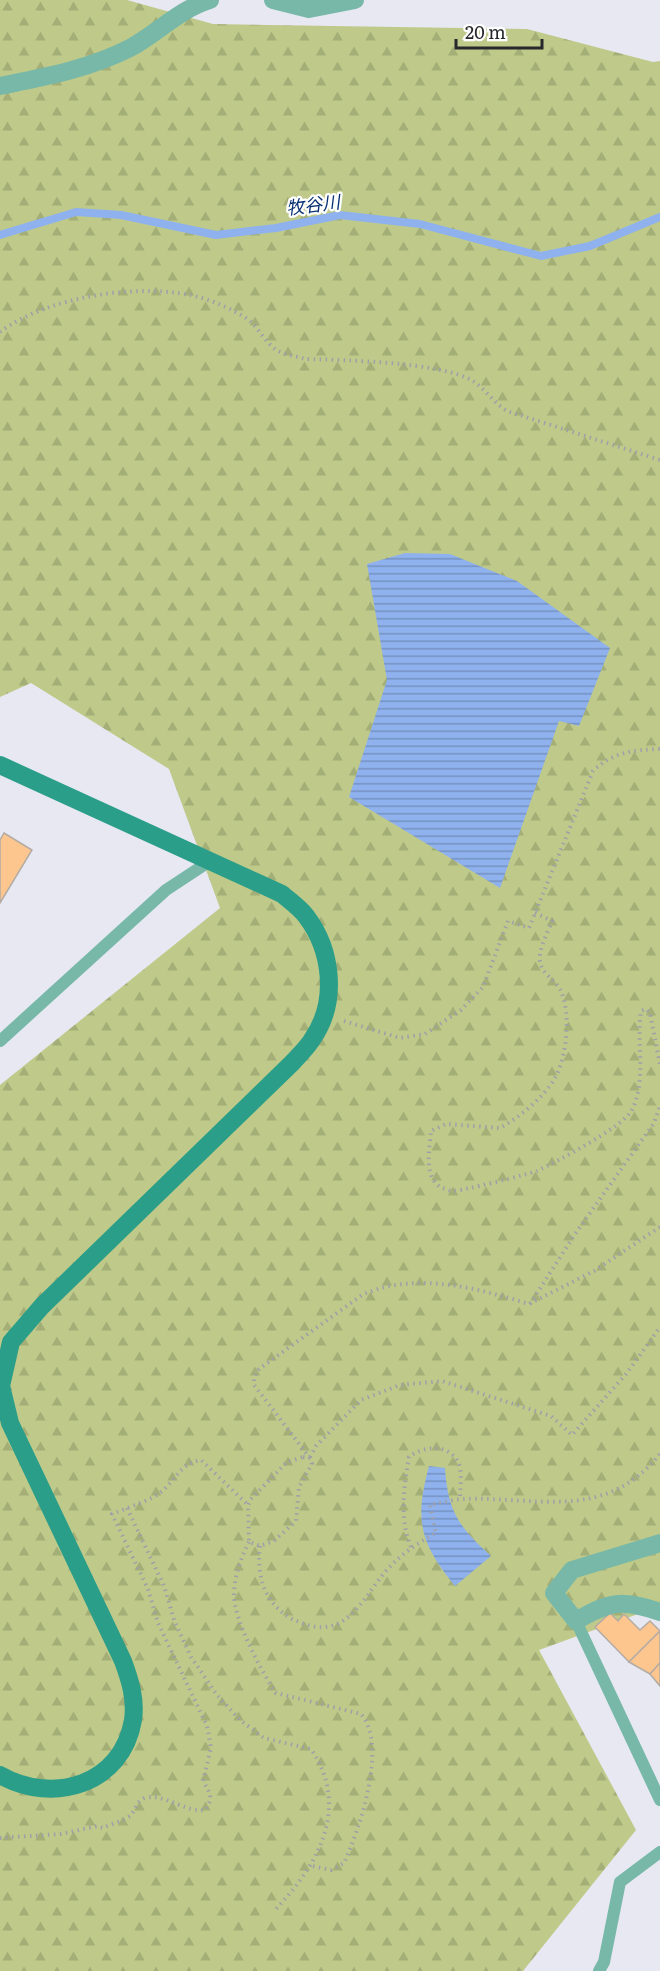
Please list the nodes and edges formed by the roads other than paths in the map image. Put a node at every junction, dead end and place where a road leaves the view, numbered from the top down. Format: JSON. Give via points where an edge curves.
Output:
{"nodes":[{"id":1,"x":210,"y":0,"type":"edge"},
{"id":2,"x":273,"y":0,"type":"edge"},
{"id":3,"x":355,"y":0,"type":"edge"},
{"id":4,"x":0,"y":86,"type":"edge"},
{"id":5,"x":0,"y":765,"type":"edge"},
{"id":6,"x":210,"y":861,"type":"junction"},
{"id":7,"x":0,"y":1041,"type":"edge"},
{"id":8,"x":660,"y":1543,"type":"edge"},
{"id":9,"x":660,"y":1612,"type":"edge"},
{"id":10,"x":576,"y":1621,"type":"junction"},
{"id":11,"x":0,"y":1775,"type":"edge"},
{"id":12,"x":660,"y":1800,"type":"edge"},
{"id":13,"x":660,"y":1852,"type":"edge"},
{"id":14,"x":599,"y":1971,"type":"edge"}],
"edges":[{"from":1,"to":4,"type":"street","via":[[177,14],[131,47],[99,61]]},
{"from":2,"to":3,"type":"street","via":[[309,9]]},
{"from":5,"to":6,"type":"street"},
{"from":6,"to":7,"type":"lane","via":[[166,890]]},
{"from":6,"to":11,"type":"street","via":[[282,894],[305,914],[320,938],[329,968],[328,1003],[314,1037],[292,1063],[42,1306],[11,1342],[1,1386],[10,1423],[123,1661],[133,1689],[133,1719],[124,1748],[92,1779],[70,1788],[45,1791]]},
{"from":8,"to":10,"type":"street","via":[[572,1570],[554,1593]]},
{"from":9,"to":10,"type":"street","via":[[626,1603],[602,1605]]},
{"from":10,"to":12,"type":"lane"},
{"from":13,"to":14,"type":"lane","via":[[620,1882]]}]}
